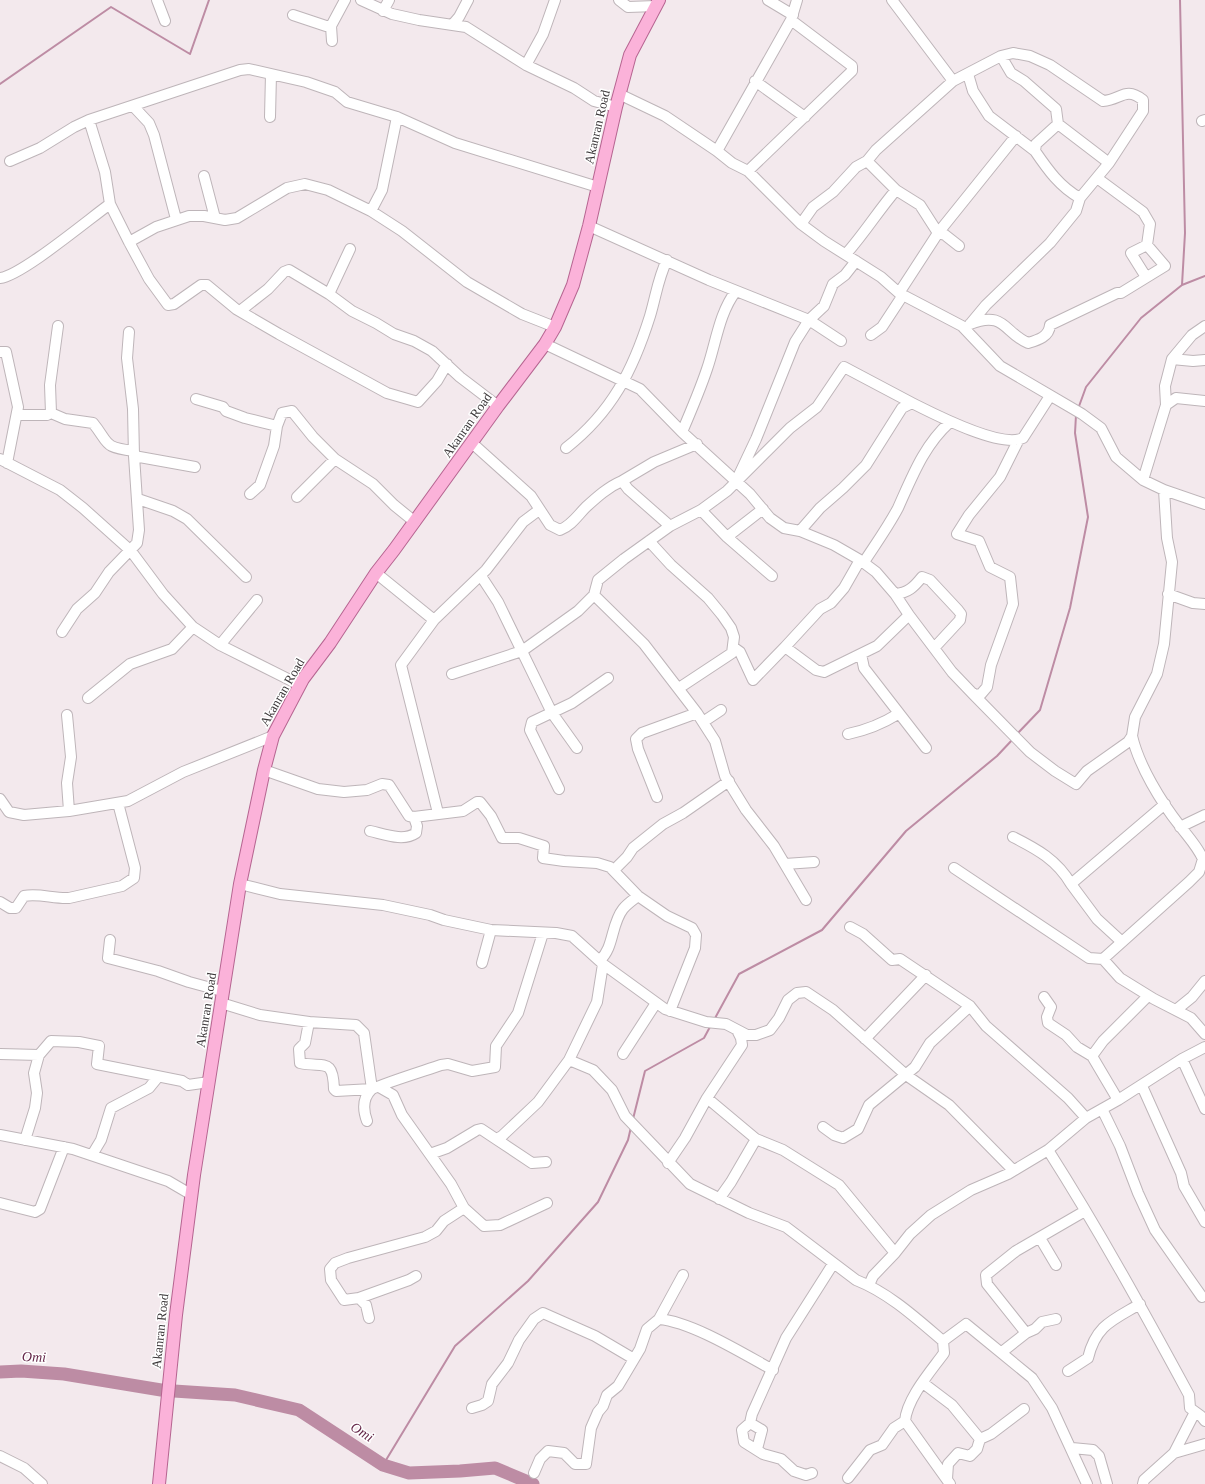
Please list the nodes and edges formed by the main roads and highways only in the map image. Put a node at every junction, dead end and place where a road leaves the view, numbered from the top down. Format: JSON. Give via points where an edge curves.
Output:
{"nodes":[{"id":1,"x":657,"y":3,"type":"edge"},
{"id":2,"x":159,"y":1484,"type":"edge"}],
"edges":[{"from":1,"to":2,"type":"main road","name":"Akanran Road","via":[[630,55],[574,285],[556,327],[376,573],[300,685],[273,736],[240,884],[209,1082],[176,1315]]}]}
